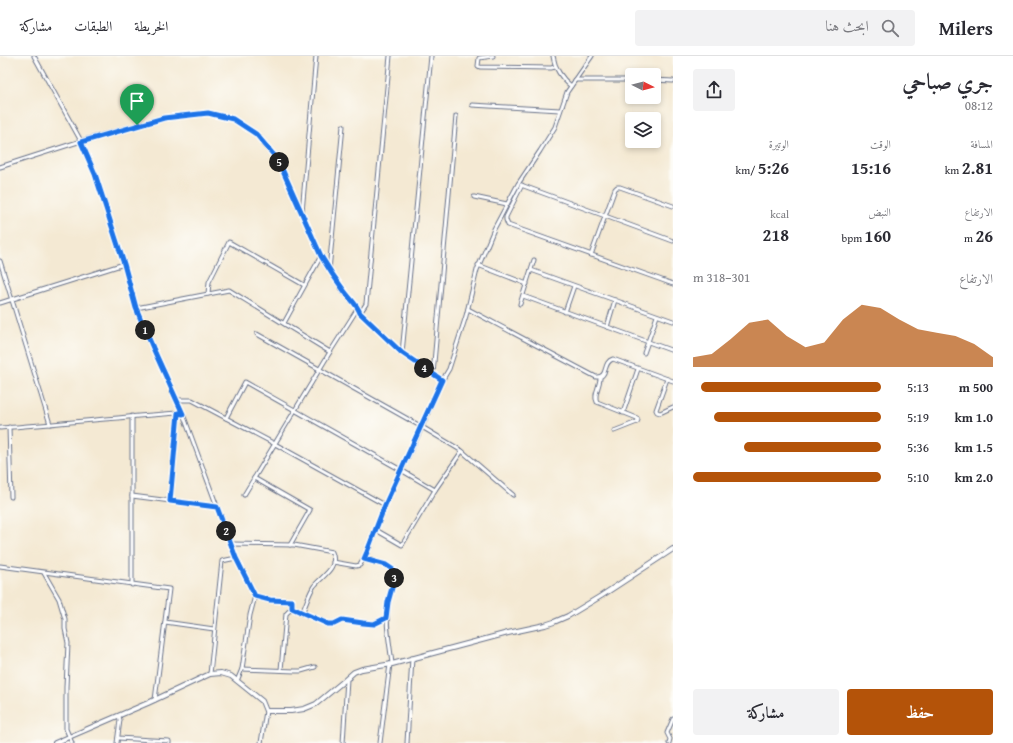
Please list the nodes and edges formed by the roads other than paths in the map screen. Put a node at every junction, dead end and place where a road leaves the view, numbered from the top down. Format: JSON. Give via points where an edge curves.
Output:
{"nodes":[{"id":1,"x":34,"y":56,"type":"edge"},
{"id":2,"x":316,"y":56,"type":"edge"},
{"id":3,"x":390,"y":56,"type":"edge"},
{"id":4,"x":431,"y":56,"type":"edge"},
{"id":5,"x":492,"y":56,"type":"edge"},
{"id":6,"x":553,"y":56,"type":"edge"},
{"id":7,"x":592,"y":56,"type":"edge"},
{"id":8,"x":556,"y":67,"type":"junction"},
{"id":9,"x":575,"y":80,"type":"junction"},
{"id":10,"x":625,"y":80,"type":"edge"},
{"id":11,"x":661,"y":80,"type":"edge"},
{"id":12,"x":673,"y":81,"type":"edge"},
{"id":13,"x":571,"y":86,"type":"junction"},
{"id":14,"x":472,"y":105,"type":"dead end"},
{"id":15,"x":560,"y":110,"type":"junction"},
{"id":16,"x":456,"y":116,"type":"dead end"},
{"id":17,"x":343,"y":126,"type":"dead end"},
{"id":18,"x":81,"y":142,"type":"junction"},
{"id":19,"x":0,"y":167,"type":"edge"},
{"id":20,"x":520,"y":185,"type":"junction"},
{"id":21,"x":474,"y":197,"type":"dead end"},
{"id":22,"x":507,"y":204,"type":"junction"},
{"id":23,"x":673,"y":206,"type":"edge"},
{"id":24,"x":302,"y":212,"type":"junction"},
{"id":25,"x":605,"y":216,"type":"junction"},
{"id":26,"x":673,"y":241,"type":"edge"},
{"id":27,"x":591,"y":255,"type":"junction"},
{"id":28,"x":321,"y":256,"type":"junction"},
{"id":29,"x":534,"y":260,"type":"dead end"},
{"id":30,"x":0,"y":261,"type":"edge"},
{"id":31,"x":124,"y":264,"type":"junction"},
{"id":32,"x":478,"y":265,"type":"junction"},
{"id":33,"x":329,"y":270,"type":"junction"},
{"id":34,"x":531,"y":270,"type":"junction"},
{"id":35,"x":527,"y":284,"type":"junction"},
{"id":36,"x":673,"y":284,"type":"edge"},
{"id":37,"x":304,"y":285,"type":"junction"},
{"id":38,"x":574,"y":286,"type":"junction"},
{"id":39,"x":208,"y":294,"type":"junction"},
{"id":40,"x":522,"y":296,"type":"junction"},
{"id":41,"x":12,"y":299,"type":"junction"},
{"id":42,"x":615,"y":300,"type":"junction"},
{"id":43,"x":0,"y":303,"type":"edge"},
{"id":44,"x":520,"y":304,"type":"dead end"},
{"id":45,"x":136,"y":308,"type":"junction"},
{"id":46,"x":358,"y":308,"type":"junction"},
{"id":47,"x":468,"y":309,"type":"junction"},
{"id":48,"x":565,"y":312,"type":"junction"},
{"id":49,"x":360,"y":313,"type":"junction"},
{"id":50,"x":657,"y":316,"type":"junction"},
{"id":51,"x":673,"y":321,"type":"edge"},
{"id":52,"x":284,"y":323,"type":"junction"},
{"id":53,"x":607,"y":327,"type":"junction"},
{"id":54,"x":256,"y":334,"type":"dead end"},
{"id":55,"x":648,"y":342,"type":"junction"},
{"id":56,"x":673,"y":351,"type":"edge"},
{"id":57,"x":330,"y":352,"type":"junction"},
{"id":58,"x":402,"y":353,"type":"junction"},
{"id":59,"x":644,"y":353,"type":"dead end"},
{"id":60,"x":638,"y":369,"type":"junction"},
{"id":61,"x":319,"y":370,"type":"junction"},
{"id":62,"x":433,"y":374,"type":"junction"},
{"id":63,"x":600,"y":378,"type":"junction"},
{"id":64,"x":667,"y":379,"type":"junction"},
{"id":65,"x":442,"y":380,"type":"junction"},
{"id":66,"x":673,"y":381,"type":"edge"},
{"id":67,"x":176,"y":400,"type":"junction"},
{"id":68,"x":673,"y":407,"type":"edge"},
{"id":69,"x":296,"y":410,"type":"junction"},
{"id":70,"x":178,"y":413,"type":"junction"},
{"id":71,"x":623,"y":413,"type":"junction"},
{"id":72,"x":183,"y":414,"type":"junction"},
{"id":73,"x":132,"y":416,"type":"junction"},
{"id":74,"x":226,"y":418,"type":"junction"},
{"id":75,"x":50,"y":424,"type":"junction"},
{"id":76,"x":9,"y":427,"type":"junction"},
{"id":77,"x":422,"y":427,"type":"junction"},
{"id":78,"x":0,"y":428,"type":"edge"},
{"id":79,"x":614,"y":431,"type":"dead end"},
{"id":80,"x":275,"y":444,"type":"junction"},
{"id":81,"x":462,"y":451,"type":"junction"},
{"id":82,"x":402,"y":470,"type":"junction"},
{"id":83,"x":254,"y":478,"type":"junction"},
{"id":84,"x":435,"y":490,"type":"junction"},
{"id":85,"x":244,"y":495,"type":"dead end"},
{"id":86,"x":513,"y":495,"type":"dead end"},
{"id":87,"x":132,"y":496,"type":"junction"},
{"id":88,"x":11,"y":497,"type":"dead end"},
{"id":89,"x":170,"y":501,"type":"junction"},
{"id":90,"x":385,"y":505,"type":"junction"},
{"id":91,"x":217,"y":507,"type":"junction"},
{"id":92,"x":376,"y":530,"type":"junction"},
{"id":93,"x":231,"y":544,"type":"junction"},
{"id":94,"x":290,"y":545,"type":"junction"},
{"id":95,"x":673,"y":549,"type":"edge"},
{"id":96,"x":236,"y":558,"type":"junction"},
{"id":97,"x":364,"y":559,"type":"junction"},
{"id":98,"x":333,"y":562,"type":"junction"},
{"id":99,"x":0,"y":566,"type":"edge"},
{"id":100,"x":44,"y":573,"type":"junction"},
{"id":101,"x":132,"y":585,"type":"junction"},
{"id":102,"x":255,"y":596,"type":"junction"},
{"id":103,"x":292,"y":608,"type":"junction"},
{"id":104,"x":302,"y":613,"type":"junction"},
{"id":105,"x":386,"y":618,"type":"junction"},
{"id":106,"x":165,"y":622,"type":"junction"},
{"id":107,"x":214,"y":629,"type":"junction"},
{"id":108,"x":412,"y":658,"type":"junction"},
{"id":109,"x":391,"y":664,"type":"junction"},
{"id":110,"x":315,"y":667,"type":"dead end"},
{"id":111,"x":242,"y":669,"type":"junction"},
{"id":112,"x":281,"y":670,"type":"junction"},
{"id":113,"x":354,"y":672,"type":"junction"},
{"id":114,"x":210,"y":674,"type":"junction"},
{"id":115,"x":237,"y":681,"type":"junction"},
{"id":116,"x":155,"y":700,"type":"junction"},
{"id":117,"x":266,"y":710,"type":"junction"},
{"id":118,"x":119,"y":716,"type":"junction"},
{"id":119,"x":673,"y":720,"type":"edge"},
{"id":120,"x":69,"y":737,"type":"junction"},
{"id":121,"x":118,"y":738,"type":"junction"},
{"id":122,"x":55,"y":743,"type":"edge"},
{"id":123,"x":72,"y":743,"type":"edge"},
{"id":124,"x":117,"y":743,"type":"edge"},
{"id":125,"x":169,"y":743,"type":"edge"},
{"id":126,"x":261,"y":743,"type":"edge"},
{"id":127,"x":342,"y":743,"type":"edge"},
{"id":128,"x":380,"y":743,"type":"edge"},
{"id":129,"x":407,"y":743,"type":"edge"},
{"id":130,"x":669,"y":743,"type":"edge"}],
"edges":[{"from":1,"to":18,"type":"street"},
{"from":2,"to":24,"type":"street"},
{"from":3,"to":49,"type":"street","via":[[366,304]]},
{"from":4,"to":58,"type":"street"},
{"from":5,"to":8,"type":"street","via":[[479,58],[479,66]]},
{"from":6,"to":8,"type":"street"},
{"from":7,"to":9,"type":"street"},
{"from":8,"to":13,"type":"street","via":[[562,78]]},
{"from":9,"to":10,"type":"street"},
{"from":9,"to":13,"type":"street"},
{"from":11,"to":12,"type":"street"},
{"from":13,"to":15,"type":"street"},
{"from":14,"to":15,"type":"street"},
{"from":15,"to":20,"type":"street","via":[[552,133]]},
{"from":16,"to":62,"type":"street"},
{"from":17,"to":33,"type":"street"},
{"from":18,"to":19,"type":"street"},
{"from":18,"to":24,"type":"street","via":[[164,118],[208,113],[233,119],[256,134],[278,160]]},
{"from":18,"to":31,"type":"street","via":[[95,174]]},
{"from":20,"to":22,"type":"street"},
{"from":20,"to":25,"type":"street"},
{"from":20,"to":27,"type":"street","via":[[506,217],[507,223]]},
{"from":21,"to":22,"type":"street"},
{"from":22,"to":32,"type":"street"},
{"from":23,"to":25,"type":"street","via":[[618,186]]},
{"from":24,"to":28,"type":"street"},
{"from":25,"to":26,"type":"street"},
{"from":25,"to":27,"type":"street"},
{"from":27,"to":36,"type":"street"},
{"from":28,"to":33,"type":"street"},
{"from":28,"to":37,"type":"street"},
{"from":29,"to":34,"type":"street"},
{"from":30,"to":41,"type":"street"},
{"from":31,"to":41,"type":"street"},
{"from":31,"to":45,"type":"street"},
{"from":32,"to":35,"type":"street"},
{"from":32,"to":47,"type":"street"},
{"from":33,"to":46,"type":"street"},
{"from":34,"to":35,"type":"street"},
{"from":34,"to":38,"type":"street"},
{"from":35,"to":40,"type":"street"},
{"from":37,"to":39,"type":"street","via":[[229,242],[209,282]]},
{"from":37,"to":52,"type":"street"},
{"from":38,"to":42,"type":"street"},
{"from":38,"to":48,"type":"street"},
{"from":39,"to":45,"type":"street"},
{"from":39,"to":52,"type":"street","via":[[229,290]]},
{"from":40,"to":44,"type":"street"},
{"from":40,"to":48,"type":"street"},
{"from":41,"to":43,"type":"street"},
{"from":41,"to":75,"type":"street"},
{"from":42,"to":50,"type":"street"},
{"from":42,"to":53,"type":"street"},
{"from":45,"to":67,"type":"street"},
{"from":46,"to":49,"type":"street"},
{"from":46,"to":57,"type":"street"},
{"from":47,"to":63,"type":"street"},
{"from":47,"to":65,"type":"street","via":[[449,368]]},
{"from":48,"to":53,"type":"street"},
{"from":49,"to":58,"type":"street"},
{"from":50,"to":51,"type":"street"},
{"from":50,"to":55,"type":"street"},
{"from":52,"to":57,"type":"street"},
{"from":53,"to":55,"type":"street"},
{"from":54,"to":61,"type":"street"},
{"from":55,"to":56,"type":"street"},
{"from":55,"to":59,"type":"street"},
{"from":57,"to":61,"type":"street"},
{"from":58,"to":62,"type":"street"},
{"from":60,"to":63,"type":"street","via":[[612,359]]},
{"from":60,"to":64,"type":"street"},
{"from":60,"to":71,"type":"street"},
{"from":61,"to":69,"type":"street"},
{"from":61,"to":77,"type":"street"},
{"from":62,"to":65,"type":"street"},
{"from":63,"to":71,"type":"street","via":[[596,401]]},
{"from":64,"to":66,"type":"street"},
{"from":64,"to":68,"type":"street","via":[[656,410],[660,413]]},
{"from":65,"to":77,"type":"street"},
{"from":67,"to":72,"type":"street"},
{"from":67,"to":74,"type":"street","via":[[192,400]]},
{"from":69,"to":74,"type":"street","via":[[245,382]]},
{"from":69,"to":80,"type":"street"},
{"from":69,"to":82,"type":"street"},
{"from":70,"to":72,"type":"street"},
{"from":70,"to":73,"type":"street"},
{"from":70,"to":89,"type":"street"},
{"from":71,"to":79,"type":"street","via":[[637,418],[638,421]]},
{"from":72,"to":91,"type":"street"},
{"from":73,"to":75,"type":"street"},
{"from":73,"to":87,"type":"street"},
{"from":74,"to":80,"type":"street"},
{"from":75,"to":76,"type":"street"},
{"from":76,"to":78,"type":"street"},
{"from":76,"to":88,"type":"street"},
{"from":77,"to":81,"type":"street"},
{"from":77,"to":82,"type":"street"},
{"from":80,"to":83,"type":"street"},
{"from":80,"to":90,"type":"street"},
{"from":81,"to":84,"type":"street"},
{"from":81,"to":86,"type":"street"},
{"from":82,"to":84,"type":"street"},
{"from":82,"to":90,"type":"street"},
{"from":83,"to":85,"type":"street"},
{"from":83,"to":94,"type":"street","via":[[310,510]]},
{"from":84,"to":92,"type":"street","via":[[402,545]]},
{"from":87,"to":89,"type":"street"},
{"from":87,"to":101,"type":"street"},
{"from":89,"to":91,"type":"street"},
{"from":90,"to":92,"type":"street"},
{"from":91,"to":93,"type":"street"},
{"from":92,"to":97,"type":"street"},
{"from":93,"to":94,"type":"street"},
{"from":93,"to":96,"type":"street"},
{"from":94,"to":98,"type":"street","via":[[332,552]]},
{"from":95,"to":108,"type":"street","via":[[613,589],[554,622]]},
{"from":96,"to":102,"type":"street"},
{"from":96,"to":107,"type":"street","via":[[222,561]]},
{"from":97,"to":98,"type":"street","via":[[356,566]]},
{"from":97,"to":105,"type":"street","via":[[386,565],[395,571]]},
{"from":98,"to":104,"type":"street","via":[[329,572],[313,587]]},
{"from":99,"to":100,"type":"street"},
{"from":100,"to":101,"type":"street"},
{"from":100,"to":120,"type":"street","via":[[59,599],[65,619],[68,643],[66,729]]},
{"from":101,"to":106,"type":"street","via":[[169,589]]},
{"from":102,"to":103,"type":"street","via":[[292,601]]},
{"from":102,"to":111,"type":"street"},
{"from":103,"to":104,"type":"street"},
{"from":103,"to":112,"type":"street","via":[[286,614]]},
{"from":104,"to":105,"type":"street","via":[[328,624],[342,620],[374,624]]},
{"from":105,"to":109,"type":"street"},
{"from":106,"to":107,"type":"street"},
{"from":106,"to":116,"type":"street"},
{"from":107,"to":114,"type":"street"},
{"from":108,"to":109,"type":"street"},
{"from":108,"to":129,"type":"street"},
{"from":109,"to":113,"type":"street"},
{"from":109,"to":128,"type":"street"},
{"from":110,"to":112,"type":"street","via":[[301,671]]},
{"from":111,"to":112,"type":"street"},
{"from":111,"to":115,"type":"street"},
{"from":113,"to":117,"type":"street","via":[[316,704],[291,711]]},
{"from":113,"to":127,"type":"street","via":[[347,679]]},
{"from":114,"to":115,"type":"street","via":[[221,673]]},
{"from":114,"to":116,"type":"street"},
{"from":115,"to":117,"type":"street","via":[[262,701]]},
{"from":116,"to":118,"type":"street"},
{"from":117,"to":126,"type":"street"},
{"from":118,"to":120,"type":"street"},
{"from":118,"to":121,"type":"street"},
{"from":119,"to":130,"type":"street","via":[[667,733]]},
{"from":120,"to":122,"type":"street"},
{"from":120,"to":123,"type":"street"},
{"from":121,"to":124,"type":"street"},
{"from":121,"to":125,"type":"street"}]}
